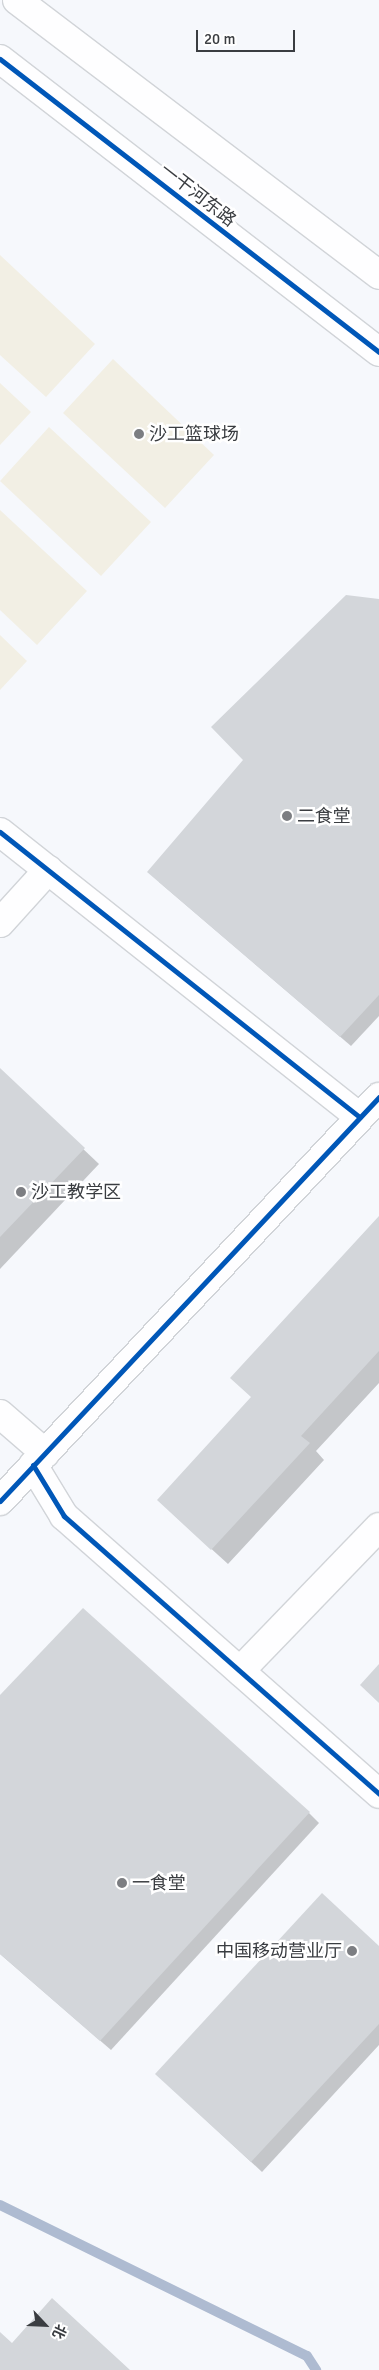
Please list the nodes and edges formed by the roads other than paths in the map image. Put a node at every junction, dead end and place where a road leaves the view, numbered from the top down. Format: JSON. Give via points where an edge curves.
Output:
{"nodes":[{"id":1,"x":17,"y":0,"type":"edge"},
{"id":2,"x":0,"y":59,"type":"edge"},
{"id":3,"x":379,"y":275,"type":"edge"},
{"id":4,"x":379,"y":352,"type":"edge"},
{"id":5,"x":0,"y":832,"type":"edge"},
{"id":6,"x":48,"y":870,"type":"junction"},
{"id":7,"x":0,"y":923,"type":"edge"},
{"id":8,"x":379,"y":1096,"type":"edge"},
{"id":9,"x":360,"y":1117,"type":"junction"},
{"id":10,"x":0,"y":1414,"type":"edge"},
{"id":11,"x":39,"y":1460,"type":"junction"},
{"id":12,"x":0,"y":1501,"type":"edge"},
{"id":13,"x":379,"y":1527,"type":"edge"},
{"id":14,"x":240,"y":1671,"type":"junction"},
{"id":15,"x":379,"y":1794,"type":"edge"}],
"edges":[{"from":1,"to":3,"type":"street"},
{"from":2,"to":4,"type":"street","name":"一干河东路"},
{"from":5,"to":6,"type":"street"},
{"from":6,"to":7,"type":"street"},
{"from":6,"to":9,"type":"street"},
{"from":8,"to":9,"type":"street"},
{"from":9,"to":11,"type":"street"},
{"from":10,"to":11,"type":"street"},
{"from":11,"to":12,"type":"street"},
{"from":11,"to":14,"type":"street","via":[[64,1516]]},
{"from":13,"to":14,"type":"street"},
{"from":14,"to":15,"type":"street"}]}
